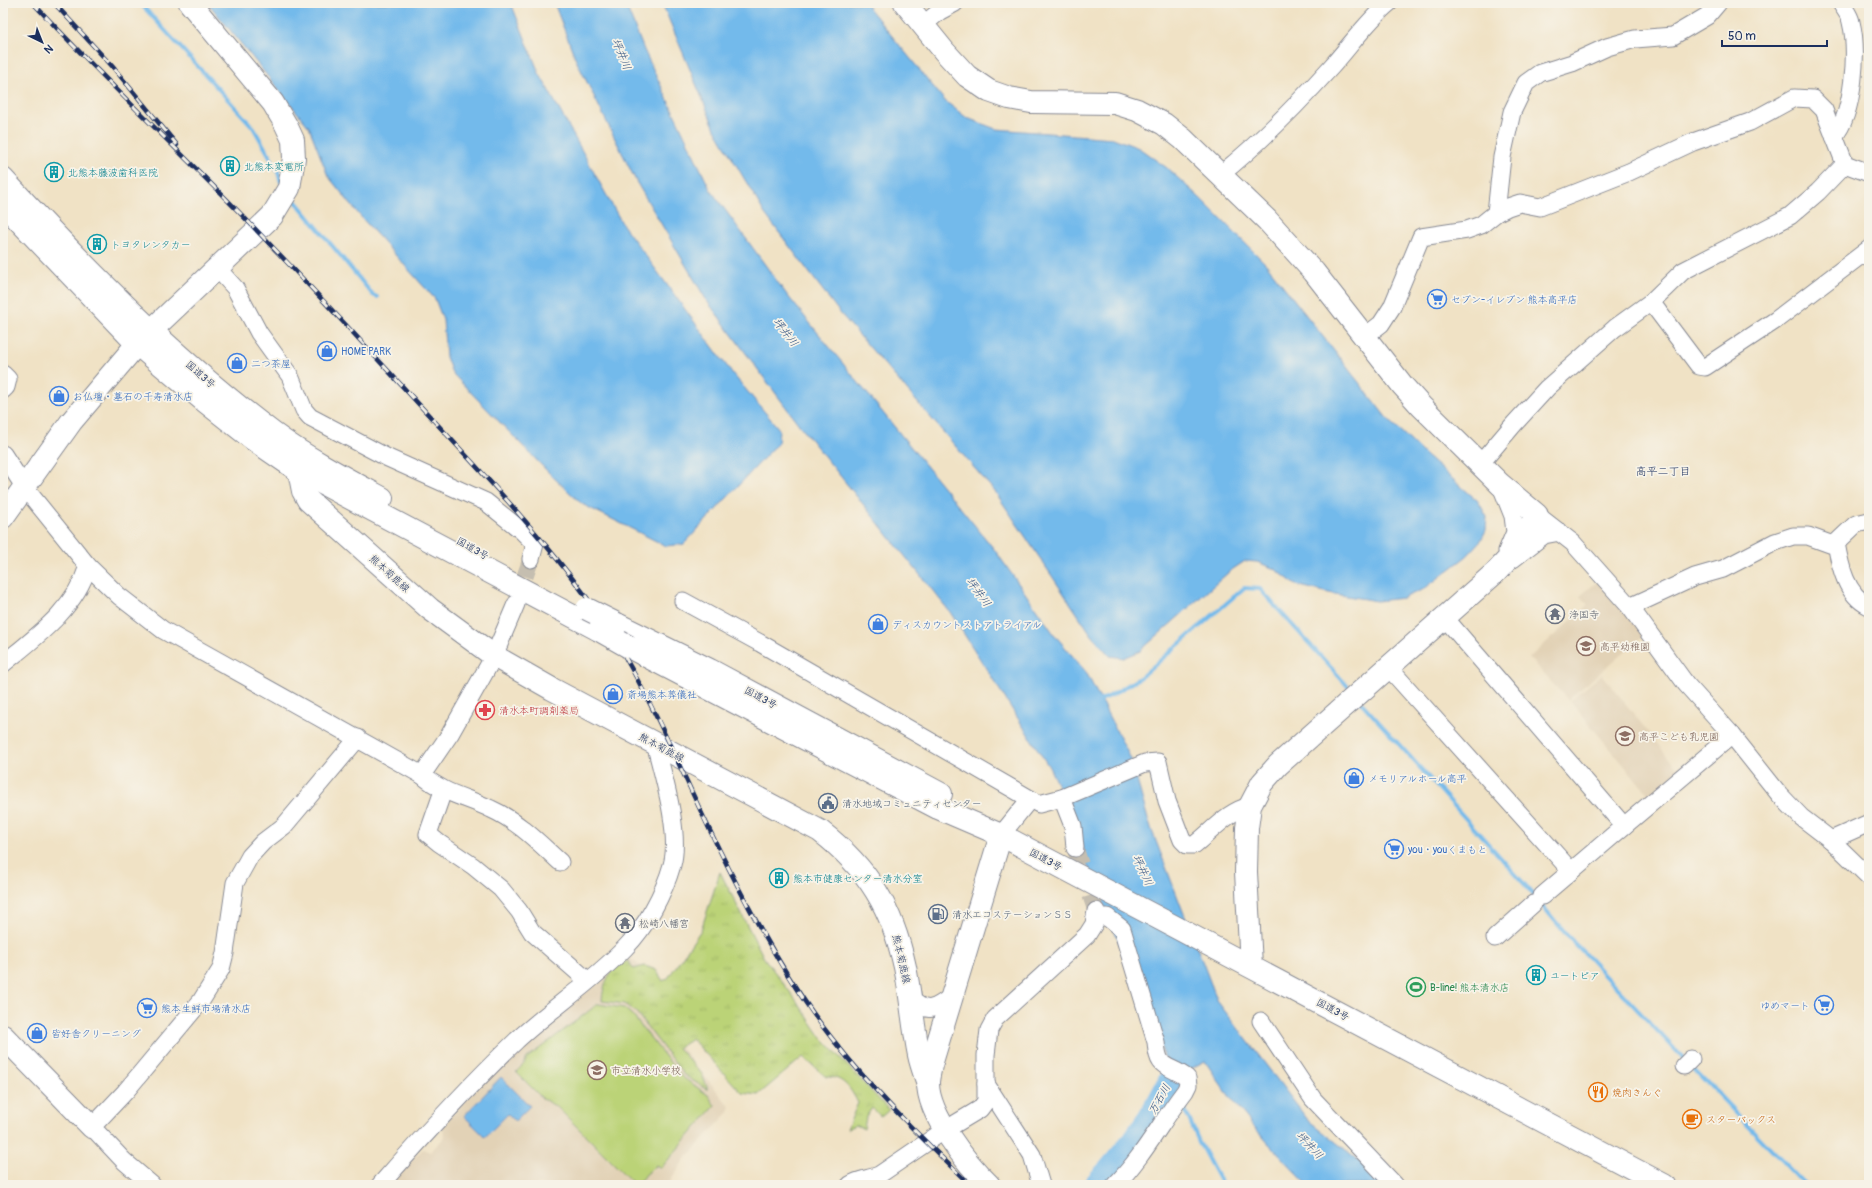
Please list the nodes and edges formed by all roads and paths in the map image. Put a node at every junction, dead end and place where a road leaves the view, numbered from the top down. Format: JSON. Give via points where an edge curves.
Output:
{"nodes":[{"id":1,"x":190,"y":3,"type":"edge"},
{"id":2,"x":905,"y":3,"type":"edge"},
{"id":3,"x":955,"y":3,"type":"edge"},
{"id":4,"x":1390,"y":3,"type":"edge"},
{"id":5,"x":1718,"y":3,"type":"edge"},
{"id":6,"x":1841,"y":3,"type":"edge"},
{"id":7,"x":923,"y":25,"type":"junction"},
{"id":8,"x":1834,"y":136,"type":"junction"},
{"id":9,"x":1845,"y":164,"type":"junction"},
{"id":10,"x":1869,"y":173,"type":"edge"},
{"id":11,"x":1220,"y":174,"type":"junction"},
{"id":12,"x":3,"y":179,"type":"edge"},
{"id":13,"x":3,"y":204,"type":"edge"},
{"id":14,"x":1496,"y":213,"type":"junction"},
{"id":15,"x":1869,"y":249,"type":"edge"},
{"id":16,"x":216,"y":267,"type":"junction"},
{"id":17,"x":1651,"y":302,"type":"junction"},
{"id":18,"x":143,"y":337,"type":"junction"},
{"id":19,"x":1364,"y":337,"type":"junction"},
{"id":20,"x":3,"y":374,"type":"edge"},
{"id":21,"x":3,"y":390,"type":"edge"},
{"id":22,"x":3,"y":454,"type":"edge"},
{"id":23,"x":1481,"y":464,"type":"junction"},
{"id":24,"x":300,"y":471,"type":"junction"},
{"id":25,"x":1500,"y":484,"type":"junction"},
{"id":26,"x":25,"y":488,"type":"junction"},
{"id":27,"x":1536,"y":516,"type":"junction"},
{"id":28,"x":3,"y":517,"type":"edge"},
{"id":29,"x":1869,"y":521,"type":"edge"},
{"id":30,"x":1560,"y":532,"type":"junction"},
{"id":31,"x":1836,"y":543,"type":"junction"},
{"id":32,"x":531,"y":559,"type":"tunnel mouth"},
{"id":33,"x":88,"y":566,"type":"junction"},
{"id":34,"x":1497,"y":571,"type":"junction"},
{"id":35,"x":683,"y":600,"type":"dead end"},
{"id":36,"x":516,"y":604,"type":"tunnel mouth"},
{"id":37,"x":1869,"y":606,"type":"edge"},
{"id":38,"x":1630,"y":607,"type":"junction"},
{"id":39,"x":1445,"y":618,"type":"junction"},
{"id":40,"x":608,"y":627,"type":"junction"},
{"id":41,"x":494,"y":656,"type":"junction"},
{"id":42,"x":3,"y":664,"type":"edge"},
{"id":43,"x":1389,"y":668,"type":"junction"},
{"id":44,"x":1732,"y":735,"type":"junction"},
{"id":45,"x":358,"y":738,"type":"junction"},
{"id":46,"x":655,"y":743,"type":"junction"},
{"id":47,"x":422,"y":775,"type":"junction"},
{"id":48,"x":443,"y":790,"type":"junction"},
{"id":49,"x":1067,"y":795,"type":"junction"},
{"id":50,"x":1030,"y":799,"type":"junction"},
{"id":51,"x":1250,"y":806,"type":"junction"},
{"id":52,"x":1869,"y":823,"type":"edge"},
{"id":53,"x":1624,"y":826,"type":"junction"},
{"id":54,"x":1002,"y":835,"type":"junction"},
{"id":55,"x":1831,"y":840,"type":"junction"},
{"id":56,"x":1075,"y":848,"type":"tunnel mouth"},
{"id":57,"x":560,"y":862,"type":"dead end"},
{"id":58,"x":1571,"y":871,"type":"junction"},
{"id":59,"x":1869,"y":877,"type":"edge"},
{"id":60,"x":1495,"y":938,"type":"dead end"},
{"id":61,"x":1251,"y":966,"type":"junction"},
{"id":62,"x":588,"y":981,"type":"junction"},
{"id":63,"x":952,"y":996,"type":"junction"},
{"id":64,"x":910,"y":998,"type":"junction"},
{"id":65,"x":1261,"y":1021,"type":"dead end"},
{"id":66,"x":3,"y":1036,"type":"edge"},
{"id":67,"x":928,"y":1084,"type":"junction"},
{"id":68,"x":986,"y":1084,"type":"junction"},
{"id":69,"x":92,"y":1128,"type":"junction"},
{"id":70,"x":945,"y":1130,"type":"junction"},
{"id":71,"x":152,"y":1185,"type":"edge"},
{"id":72,"x":380,"y":1185,"type":"edge"},
{"id":73,"x":850,"y":1185,"type":"edge"},
{"id":74,"x":988,"y":1185,"type":"edge"},
{"id":75,"x":1041,"y":1185,"type":"edge"},
{"id":76,"x":1115,"y":1185,"type":"edge"},
{"id":77,"x":1395,"y":1185,"type":"edge"},
{"id":78,"x":1664,"y":1185,"type":"edge"}],
"edges":[{"from":1,"to":16,"type":"main road","via":[[273,103],[293,140],[294,158],[286,194],[272,216]]},
{"from":2,"to":7,"type":"main road"},
{"from":3,"to":7,"type":"street"},
{"from":4,"to":11,"type":"street","via":[[1364,28],[1292,111]]},
{"from":5,"to":14,"type":"street","via":[[1707,16],[1673,36],[1635,39],[1607,47],[1572,63],[1540,73],[1526,83],[1512,112],[1502,157]]},
{"from":6,"to":8,"type":"street","via":[[1851,20],[1855,46],[1847,110],[1840,130]]},
{"from":7,"to":11,"type":"main road","via":[[968,76],[989,91],[1031,102],[1114,103],[1137,110],[1164,124]]},
{"from":8,"to":9,"type":"street"},
{"from":8,"to":14,"type":"street","via":[[1824,110],[1813,99],[1794,98],[1750,122],[1693,142],[1629,172],[1540,207],[1520,203]]},
{"from":9,"to":10,"type":"street"},
{"from":9,"to":17,"type":"street","via":[[1790,216],[1684,271]]},
{"from":11,"to":19,"type":"main road","via":[[1267,220],[1314,272]]},
{"from":12,"to":18,"type":"main road","name":"国道3号"},
{"from":13,"to":18,"type":"main road","name":"国道3号"},
{"from":14,"to":19,"type":"street","via":[[1481,225],[1467,230],[1421,237],[1392,307],[1381,324]]},
{"from":15,"to":17,"type":"street","via":[[1776,320],[1705,367],[1699,366]]},
{"from":16,"to":18,"type":"main road"},
{"from":16,"to":32,"type":"street","via":[[235,288],[259,333],[290,376],[304,410],[310,417],[388,458],[486,502],[535,544]]},
{"from":17,"to":23,"type":"street","via":[[1615,328],[1547,388]]},
{"from":18,"to":24,"type":"main road","name":"国道3号","via":[[248,435]]},
{"from":18,"to":26,"type":"main road","via":[[71,422]]},
{"from":18,"to":40,"type":"main road","name":"国道3号","bridge":true,"via":[[218,390],[274,434],[327,468],[587,609]]},
{"from":19,"to":23,"type":"main road","via":[[1412,396]]},
{"from":20,"to":21,"type":"street","via":[[8,379]]},
{"from":22,"to":26,"type":"street"},
{"from":23,"to":25,"type":"main road"},
{"from":24,"to":40,"type":"main road","name":"国道3号"},
{"from":24,"to":41,"type":"main road","name":"熊本菊鹿線","via":[[303,491],[308,500],[430,609]]},
{"from":25,"to":27,"type":"main road"},
{"from":25,"to":34,"type":"street","via":[[1513,516],[1515,532],[1505,559]]},
{"from":26,"to":28,"type":"main road"},
{"from":26,"to":33,"type":"street"},
{"from":27,"to":30,"type":"street"},
{"from":27,"to":34,"type":"main road","via":[[1512,555]]},
{"from":29,"to":31,"type":"street","via":[[1856,524]]},
{"from":30,"to":34,"type":"street","via":[[1544,535]]},
{"from":30,"to":38,"type":"street"},
{"from":31,"to":37,"type":"street","via":[[1839,564],[1855,596]]},
{"from":31,"to":38,"type":"street","via":[[1830,544],[1808,536],[1793,536],[1775,542],[1723,569],[1695,577]]},
{"from":33,"to":42,"type":"street","via":[[78,592],[54,621]]},
{"from":33,"to":45,"type":"street","via":[[119,596],[163,630]]},
{"from":34,"to":39,"type":"main road"},
{"from":35,"to":50,"type":"street"},
{"from":36,"to":41,"type":"street"},
{"from":38,"to":44,"type":"street","via":[[1686,684]]},
{"from":39,"to":43,"type":"main road"},
{"from":39,"to":53,"type":"street"},
{"from":40,"to":54,"type":"main road","name":"国道3号","via":[[710,670],[948,797]]},
{"from":40,"to":54,"type":"main road","name":"国道3号","bridge":true,"via":[[630,646],[938,808]]},
{"from":41,"to":46,"type":"main road","name":"熊本菊鹿線","via":[[552,690]]},
{"from":41,"to":47,"type":"street","via":[[450,734]]},
{"from":43,"to":51,"type":"main road","via":[[1278,765],[1262,783]]},
{"from":43,"to":58,"type":"street"},
{"from":44,"to":53,"type":"street"},
{"from":44,"to":55,"type":"street","via":[[1778,794],[1801,817]]},
{"from":45,"to":47,"type":"street"},
{"from":45,"to":69,"type":"street","via":[[284,826],[250,856],[235,883],[221,968],[200,1000],[125,1092]]},
{"from":46,"to":62,"type":"street","via":[[671,811],[674,843],[672,864],[648,918],[638,932],[625,948]]},
{"from":46,"to":64,"type":"main road","name":"熊本菊鹿線","via":[[820,831],[840,846],[862,869],[885,905],[896,933]]},
{"from":47,"to":48,"type":"street"},
{"from":48,"to":57,"type":"street","via":[[492,809],[516,824]]},
{"from":48,"to":62,"type":"street","via":[[428,834],[474,866],[501,889],[532,932]]},
{"from":49,"to":50,"type":"street","via":[[1039,804]]},
{"from":49,"to":51,"type":"street","via":[[1145,763],[1158,762],[1167,801],[1182,840],[1187,845],[1194,845],[1234,812]]},
{"from":49,"to":56,"type":"street"},
{"from":50,"to":54,"type":"street"},
{"from":51,"to":61,"type":"main road","via":[[1246,872]]},
{"from":52,"to":55,"type":"street"},
{"from":53,"to":58,"type":"street"},
{"from":54,"to":61,"type":"main road","name":"国道3号"},
{"from":54,"to":63,"type":"main road","name":"熊本菊鹿線"},
{"from":55,"to":59,"type":"street"},
{"from":58,"to":60,"type":"street"},
{"from":61,"to":78,"type":"main road","name":"国道3号"},
{"from":62,"to":72,"type":"street","via":[[518,1040],[417,1143]]},
{"from":63,"to":64,"type":"street","via":[[930,1009],[917,1005]]},
{"from":63,"to":67,"type":"main road","name":"熊本菊鹿線","via":[[931,1065]]},
{"from":64,"to":67,"type":"main road","name":"熊本菊鹿線","via":[[919,1056]]},
{"from":65,"to":77,"type":"street","via":[[1313,1099]]},
{"from":66,"to":69,"type":"main road"},
{"from":67,"to":70,"type":"main road","name":"熊本菊鹿線"},
{"from":68,"to":70,"type":"street","via":[[986,1101],[980,1109]]},
{"from":68,"to":75,"type":"street","via":[[1032,1155]]},
{"from":68,"to":76,"type":"street","via":[[989,1030],[994,1019],[1086,935],[1094,924],[1096,914],[1107,917],[1122,929],[1156,1042],[1157,1057],[1164,1065],[1185,1076],[1188,1085],[1140,1156]]},
{"from":69,"to":71,"type":"street"},
{"from":70,"to":73,"type":"street","via":[[879,1175],[857,1180]]},
{"from":70,"to":74,"type":"main road","name":"熊本菊鹿線","via":[[974,1171]]}]}
